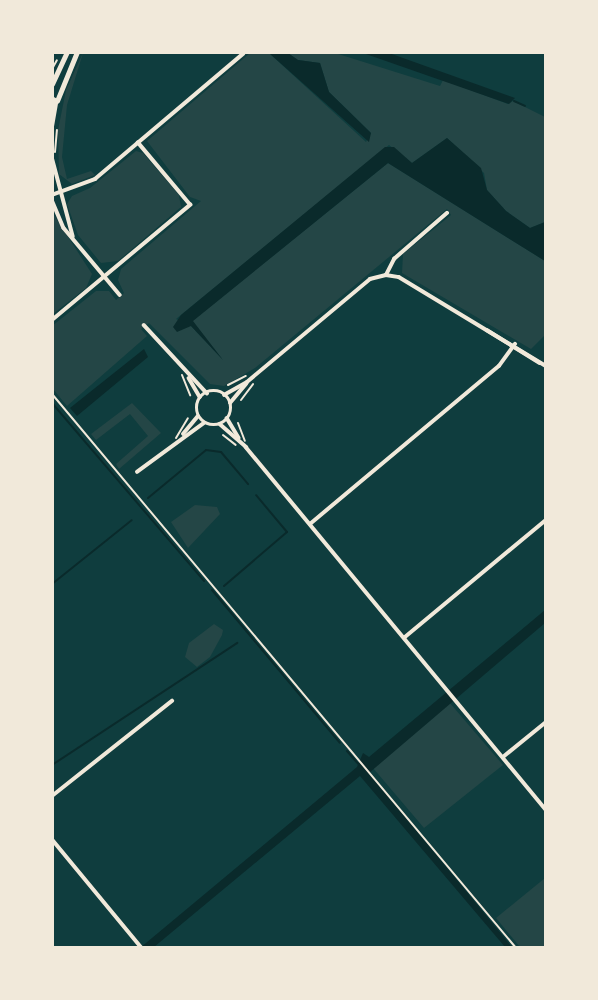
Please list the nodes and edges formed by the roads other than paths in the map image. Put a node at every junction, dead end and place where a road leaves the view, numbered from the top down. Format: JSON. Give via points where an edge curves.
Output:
{"nodes":[{"id":1,"x":67,"y":52,"type":"edge"},
{"id":2,"x":77,"y":52,"type":"edge"},
{"id":3,"x":243,"y":54,"type":"dead end"},
{"id":4,"x":52,"y":84,"type":"edge"},
{"id":5,"x":54,"y":100,"type":"edge"},
{"id":6,"x":52,"y":128,"type":"edge"},
{"id":7,"x":138,"y":143,"type":"junction"},
{"id":8,"x":52,"y":158,"type":"edge"},
{"id":9,"x":59,"y":193,"type":"junction"},
{"id":10,"x":52,"y":195,"type":"edge"},
{"id":11,"x":52,"y":200,"type":"edge"},
{"id":12,"x":447,"y":213,"type":"dead end"},
{"id":13,"x":73,"y":238,"type":"junction"},
{"id":14,"x":386,"y":275,"type":"junction"},
{"id":15,"x":104,"y":276,"type":"junction"},
{"id":16,"x":120,"y":295,"type":"dead end"},
{"id":17,"x":52,"y":320,"type":"edge"},
{"id":18,"x":144,"y":325,"type":"dead end"},
{"id":19,"x":513,"y":346,"type":"junction"},
{"id":20,"x":544,"y":364,"type":"edge"},
{"id":21,"x":189,"y":378,"type":"junction"},
{"id":22,"x":247,"y":382,"type":"junction"},
{"id":23,"x":207,"y":393,"type":"junction"},
{"id":24,"x":224,"y":396,"type":"junction"},
{"id":25,"x":201,"y":398,"type":"junction"},
{"id":26,"x":230,"y":403,"type":"junction"},
{"id":27,"x":198,"y":416,"type":"junction"},
{"id":28,"x":228,"y":418,"type":"junction"},
{"id":29,"x":204,"y":423,"type":"junction"},
{"id":30,"x":220,"y":424,"type":"junction"},
{"id":31,"x":183,"y":434,"type":"junction"},
{"id":32,"x":240,"y":440,"type":"junction"},
{"id":33,"x":137,"y":472,"type":"dead end"},
{"id":34,"x":545,"y":520,"type":"edge"},
{"id":35,"x":310,"y":524,"type":"junction"},
{"id":36,"x":404,"y":638,"type":"junction"},
{"id":37,"x":172,"y":701,"type":"dead end"},
{"id":38,"x":545,"y":722,"type":"edge"},
{"id":39,"x":503,"y":757,"type":"junction"},
{"id":40,"x":52,"y":796,"type":"edge"},
{"id":41,"x":545,"y":809,"type":"edge"},
{"id":42,"x":52,"y":839,"type":"edge"},
{"id":43,"x":142,"y":947,"type":"edge"}],
"edges":[{"from":1,"to":4,"type":"street"},
{"from":2,"to":5,"type":"street"},
{"from":3,"to":7,"type":"street"},
{"from":5,"to":6,"type":"street"},
{"from":7,"to":9,"type":"street","via":[[92,182]]},
{"from":7,"to":15,"type":"street","via":[[190,205]]},
{"from":8,"to":9,"type":"street"},
{"from":9,"to":10,"type":"street"},
{"from":9,"to":13,"type":"street"},
{"from":11,"to":13,"type":"street"},
{"from":12,"to":14,"type":"street","via":[[394,259]]},
{"from":13,"to":15,"type":"street"},
{"from":14,"to":19,"type":"street","via":[[399,277]]},
{"from":14,"to":22,"type":"street","via":[[370,279]]},
{"from":15,"to":16,"type":"street"},
{"from":15,"to":17,"type":"street"},
{"from":18,"to":21,"type":"street"},
{"from":19,"to":20,"type":"street"},
{"from":19,"to":35,"type":"street","via":[[499,366]]},
{"from":21,"to":23,"type":"street"},
{"from":21,"to":25,"type":"street"},
{"from":22,"to":24,"type":"street"},
{"from":22,"to":26,"type":"street"},
{"from":23,"to":24,"type":"street"},
{"from":23,"to":25,"type":"street"},
{"from":24,"to":26,"type":"street"},
{"from":25,"to":27,"type":"street"},
{"from":26,"to":28,"type":"street"},
{"from":27,"to":29,"type":"street"},
{"from":27,"to":31,"type":"street"},
{"from":28,"to":30,"type":"street"},
{"from":28,"to":32,"type":"street"},
{"from":29,"to":30,"type":"street"},
{"from":29,"to":31,"type":"street"},
{"from":30,"to":32,"type":"street"},
{"from":31,"to":33,"type":"street"},
{"from":32,"to":35,"type":"street"},
{"from":34,"to":36,"type":"street"},
{"from":35,"to":36,"type":"street"},
{"from":36,"to":39,"type":"street"},
{"from":37,"to":40,"type":"street"},
{"from":38,"to":39,"type":"street"},
{"from":39,"to":41,"type":"street"},
{"from":42,"to":43,"type":"street"}]}
